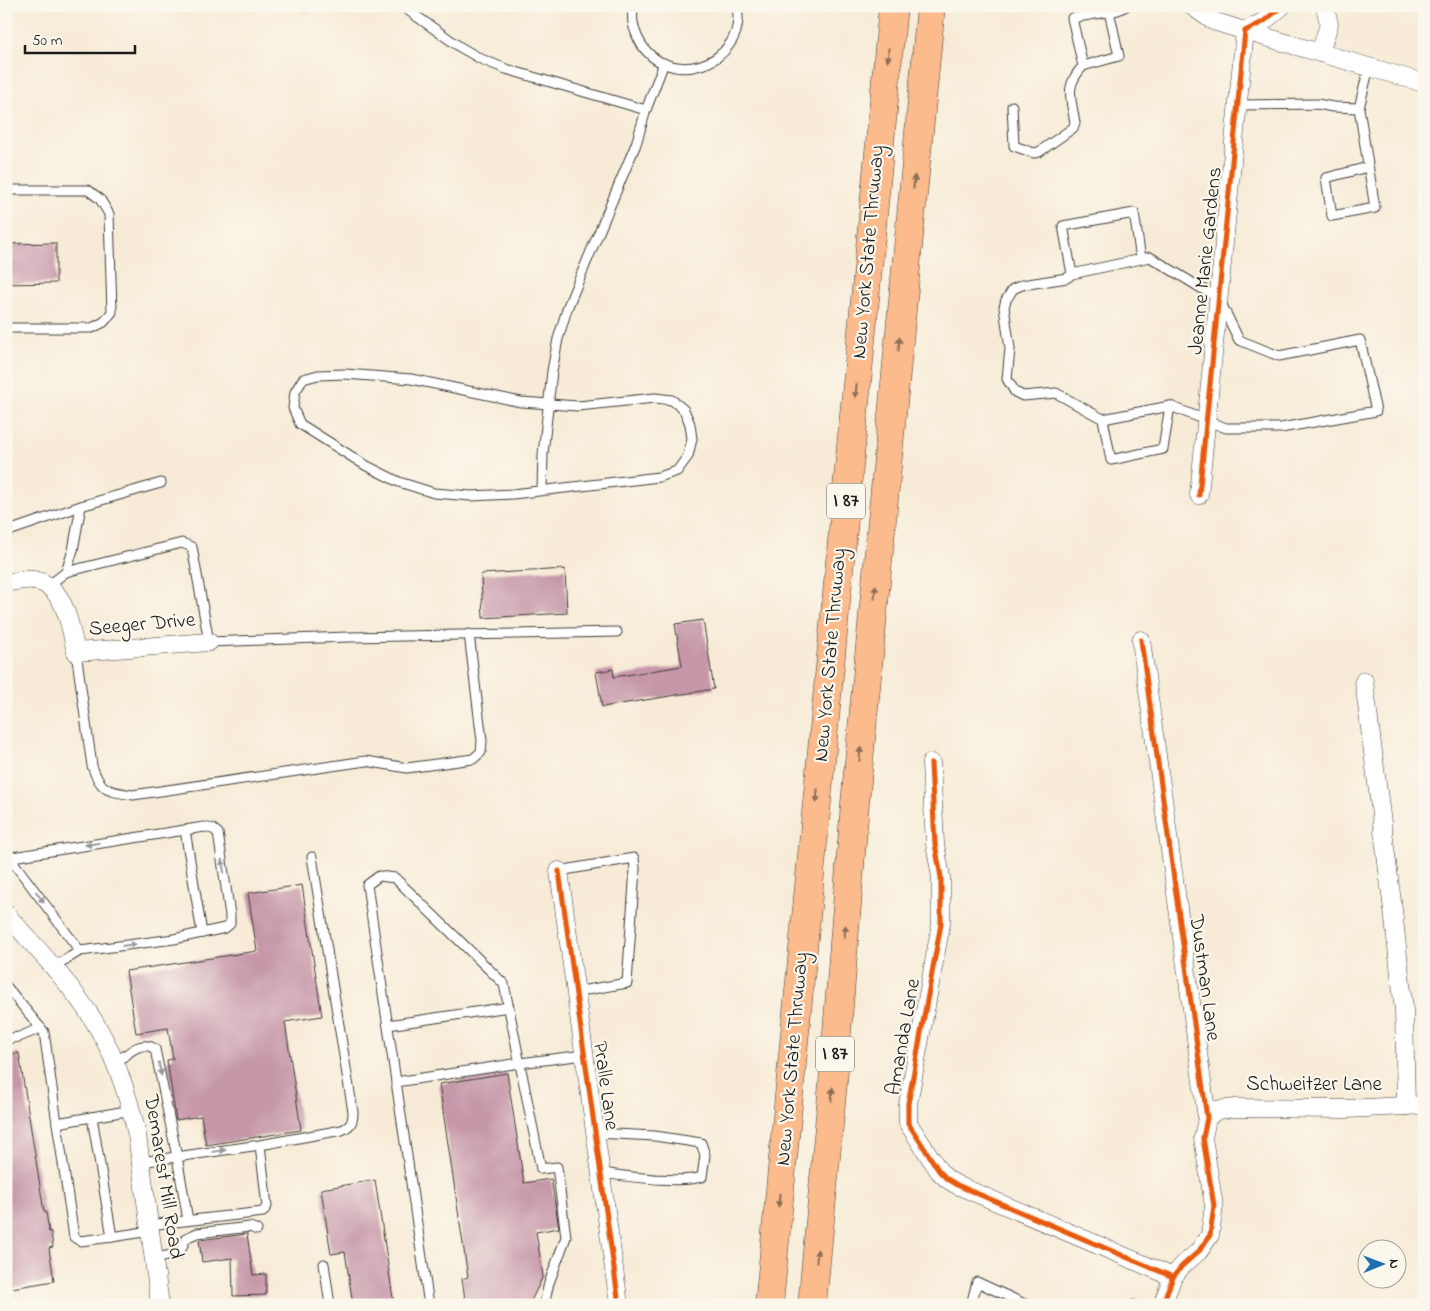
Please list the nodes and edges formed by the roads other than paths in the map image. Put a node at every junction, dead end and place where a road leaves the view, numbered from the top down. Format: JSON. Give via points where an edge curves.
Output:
{"nodes":[{"id":1,"x":402,"y":6,"type":"edge"},
{"id":2,"x":634,"y":6,"type":"edge"},
{"id":3,"x":737,"y":6,"type":"edge"},
{"id":4,"x":893,"y":6,"type":"edge"},
{"id":5,"x":931,"y":6,"type":"edge"},
{"id":6,"x":1126,"y":6,"type":"edge"},
{"id":7,"x":1192,"y":6,"type":"edge"},
{"id":8,"x":1282,"y":6,"type":"edge"},
{"id":9,"x":1325,"y":6,"type":"edge"},
{"id":10,"x":1109,"y":11,"type":"junction"},
{"id":11,"x":1245,"y":31,"type":"junction"},
{"id":12,"x":1320,"y":53,"type":"junction"},
{"id":13,"x":664,"y":64,"type":"junction"},
{"id":14,"x":1083,"y":66,"type":"junction"},
{"id":15,"x":1369,"y":67,"type":"junction"},
{"id":16,"x":1424,"y":83,"type":"edge"},
{"id":17,"x":1238,"y":105,"type":"junction"},
{"id":18,"x":1012,"y":106,"type":"dead end"},
{"id":19,"x":1358,"y":108,"type":"junction"},
{"id":20,"x":646,"y":110,"type":"junction"},
{"id":21,"x":1368,"y":167,"type":"junction"},
{"id":22,"x":6,"y":190,"type":"edge"},
{"id":23,"x":1141,"y":259,"type":"junction"},
{"id":24,"x":1072,"y":274,"type":"junction"},
{"id":25,"x":1219,"y":299,"type":"junction"},
{"id":26,"x":6,"y":328,"type":"edge"},
{"id":27,"x":549,"y":404,"type":"junction"},
{"id":28,"x":1170,"y":406,"type":"junction"},
{"id":29,"x":1103,"y":419,"type":"junction"},
{"id":30,"x":1206,"y":420,"type":"junction"},
{"id":31,"x":161,"y":484,"type":"dead end"},
{"id":32,"x":542,"y":490,"type":"junction"},
{"id":33,"x":1199,"y":495,"type":"dead end"},
{"id":34,"x":82,"y":506,"type":"junction"},
{"id":35,"x":6,"y":532,"type":"edge"},
{"id":36,"x":66,"y":572,"type":"junction"},
{"id":37,"x":6,"y":582,"type":"edge"},
{"id":38,"x":48,"y":586,"type":"junction"},
{"id":39,"x":617,"y":632,"type":"dead end"},
{"id":40,"x":469,"y":634,"type":"junction"},
{"id":41,"x":1141,"y":640,"type":"dead end"},
{"id":42,"x":209,"y":642,"type":"junction"},
{"id":43,"x":76,"y":652,"type":"junction"},
{"id":44,"x":1364,"y":681,"type":"dead end"},
{"id":45,"x":931,"y":763,"type":"dead end"},
{"id":46,"x":185,"y":830,"type":"junction"},
{"id":47,"x":312,"y":857,"type":"dead end"},
{"id":48,"x":8,"y":858,"type":"edge"},
{"id":49,"x":559,"y":871,"type":"joint"},
{"id":50,"x":6,"y":914,"type":"edge"},
{"id":51,"x":202,"y":933,"type":"junction"},
{"id":52,"x":80,"y":951,"type":"junction"},
{"id":53,"x":53,"y":968,"type":"junction"},
{"id":54,"x":6,"y":986,"type":"edge"},
{"id":55,"x":576,"y":992,"type":"junction"},
{"id":56,"x":509,"y":1007,"type":"junction"},
{"id":57,"x":388,"y":1025,"type":"junction"},
{"id":58,"x":40,"y":1028,"type":"junction"},
{"id":59,"x":6,"y":1039,"type":"edge"},
{"id":60,"x":584,"y":1055,"type":"junction"},
{"id":61,"x":116,"y":1063,"type":"junction"},
{"id":62,"x":520,"y":1063,"type":"junction"},
{"id":63,"x":396,"y":1082,"type":"junction"},
{"id":64,"x":1415,"y":1106,"type":"edge"},
{"id":65,"x":132,"y":1110,"type":"junction"},
{"id":66,"x":92,"y":1118,"type":"junction"},
{"id":67,"x":1208,"y":1118,"type":"junction"},
{"id":68,"x":57,"y":1123,"type":"junction"},
{"id":69,"x":595,"y":1133,"type":"junction"},
{"id":70,"x":260,"y":1145,"type":"junction"},
{"id":71,"x":177,"y":1157,"type":"junction"},
{"id":72,"x":142,"y":1162,"type":"junction"},
{"id":73,"x":600,"y":1173,"type":"junction"},
{"id":74,"x":188,"y":1220,"type":"junction"},
{"id":75,"x":150,"y":1228,"type":"junction"},
{"id":76,"x":257,"y":1230,"type":"dead end"},
{"id":77,"x":112,"y":1237,"type":"junction"},
{"id":78,"x":154,"y":1258,"type":"junction"},
{"id":79,"x":324,"y":1264,"type":"dead end"},
{"id":80,"x":1173,"y":1277,"type":"junction"},
{"id":81,"x":160,"y":1305,"type":"edge"},
{"id":82,"x":330,"y":1305,"type":"edge"},
{"id":83,"x":429,"y":1305,"type":"edge"},
{"id":84,"x":544,"y":1305,"type":"edge"},
{"id":85,"x":618,"y":1305,"type":"edge"},
{"id":86,"x":769,"y":1305,"type":"edge"},
{"id":87,"x":812,"y":1305,"type":"edge"},
{"id":88,"x":971,"y":1305,"type":"edge"},
{"id":89,"x":1027,"y":1305,"type":"edge"},
{"id":90,"x":1162,"y":1305,"type":"edge"}],
"edges":[{"from":1,"to":20,"type":"lane","via":[[460,48],[481,59]]},
{"from":2,"to":13,"type":"lane","via":[[634,29],[641,45]]},
{"from":3,"to":13,"type":"lane","via":[[736,32],[716,59],[684,69]]},
{"from":4,"to":86,"type":"highway","name":"New York State Thruway","number":"I 87","one_way":true},
{"from":87,"to":5,"type":"highway","name":"New York State Thruway","number":"I 87","one_way":true,"via":[[856,793]]},
{"from":6,"to":10,"type":"lane"},
{"from":7,"to":11,"type":"street","via":[[1214,21]]},
{"from":8,"to":11,"type":"street","via":[[1263,22]]},
{"from":9,"to":12,"type":"street","via":[[1329,24]]},
{"from":10,"to":14,"type":"lane","via":[[1119,56]]},
{"from":10,"to":14,"type":"lane","via":[[1072,18]]},
{"from":11,"to":12,"type":"street"},
{"from":11,"to":17,"type":"street","name":"Jeanne Marie Gardens"},
{"from":12,"to":15,"type":"street"},
{"from":13,"to":20,"type":"lane"},
{"from":14,"to":18,"type":"lane","via":[[1073,77],[1070,92],[1073,128],[1039,152],[1014,146]]},
{"from":15,"to":16,"type":"street"},
{"from":15,"to":19,"type":"lane"},
{"from":17,"to":19,"type":"lane","via":[[1317,104]]},
{"from":17,"to":25,"type":"street","name":"Jeanne Marie Gardens"},
{"from":19,"to":21,"type":"lane"},
{"from":20,"to":27,"type":"lane","via":[[636,144],[568,306],[558,339]]},
{"from":21,"to":21,"type":"lane","via":[[1375,208],[1332,216],[1326,178]]},
{"from":22,"to":26,"type":"lane","via":[[88,190],[100,198],[109,214],[112,312],[104,322],[92,328]]},
{"from":23,"to":24,"type":"lane"},
{"from":23,"to":24,"type":"lane","via":[[1134,213],[1063,226]]},
{"from":23,"to":25,"type":"lane","via":[[1150,257]]},
{"from":24,"to":29,"type":"lane","via":[[1067,278],[1022,285],[1009,293],[1004,307],[1010,349],[1007,379],[1015,392],[1023,396],[1056,393]]},
{"from":25,"to":30,"type":"street","name":"Jeanne Marie Gardens"},
{"from":25,"to":30,"type":"lane","via":[[1239,340],[1279,356],[1360,340],[1376,411],[1281,428],[1226,428]]},
{"from":27,"to":32,"type":"lane"},
{"from":27,"to":32,"type":"lane","via":[[578,406],[655,398],[672,400],[684,410],[692,440],[688,456],[677,471],[659,477]]},
{"from":27,"to":32,"type":"lane","via":[[522,402],[412,379],[345,374],[303,379],[295,392],[293,408],[300,424],[365,465],[399,482],[434,493],[471,496]]},
{"from":28,"to":29,"type":"lane"},
{"from":28,"to":29,"type":"lane","via":[[1163,449],[1111,460]]},
{"from":28,"to":30,"type":"lane"},
{"from":30,"to":33,"type":"street","name":"Jeanne Marie Gardens"},
{"from":31,"to":34,"type":"lane"},
{"from":34,"to":35,"type":"lane"},
{"from":34,"to":36,"type":"lane"},
{"from":36,"to":38,"type":"lane"},
{"from":36,"to":42,"type":"lane","via":[[182,543],[192,547]]},
{"from":37,"to":38,"type":"street","via":[[33,580]]},
{"from":38,"to":43,"type":"street","name":"Seeger Drive","via":[[61,599]]},
{"from":39,"to":40,"type":"lane"},
{"from":40,"to":42,"type":"lane"},
{"from":40,"to":43,"type":"lane","via":[[482,741],[481,752],[473,759],[407,768],[366,761],[133,795],[110,791],[97,781],[92,766]]},
{"from":41,"to":67,"type":"street","name":"Dustman Lane"},
{"from":42,"to":43,"type":"street","name":"Seeger Drive"},
{"from":44,"to":64,"type":"street"},
{"from":45,"to":80,"type":"street","name":"Amanda Lane","via":[[935,844],[941,877],[941,924],[908,1104],[908,1123],[939,1171],[957,1185]]},
{"from":46,"to":48,"type":"lane","one_way":true},
{"from":46,"to":51,"type":"lane"},
{"from":51,"to":46,"type":"lane","one_way":true,"via":[[230,924],[218,833],[204,827]]},
{"from":47,"to":70,"type":"lane","via":[[353,1121],[342,1130]]},
{"from":48,"to":52,"type":"lane","one_way":true},
{"from":49,"to":55,"type":"street","name":"Pralle Lane"},
{"from":49,"to":55,"type":"lane","via":[[634,858],[627,983]]},
{"from":50,"to":53,"type":"street","name":"Demarest Mill Road"},
{"from":52,"to":51,"type":"lane","one_way":true},
{"from":52,"to":53,"type":"lane"},
{"from":53,"to":61,"type":"street","name":"Demarest Mill Road","via":[[91,1017]]},
{"from":54,"to":58,"type":"lane"},
{"from":55,"to":60,"type":"street","name":"Pralle Lane"},
{"from":56,"to":57,"type":"lane"},
{"from":56,"to":57,"type":"lane","via":[[504,984],[394,878],[379,876],[367,885]]},
{"from":56,"to":62,"type":"lane"},
{"from":57,"to":63,"type":"lane"},
{"from":58,"to":59,"type":"lane"},
{"from":58,"to":68,"type":"lane","via":[[44,1032]]},
{"from":60,"to":62,"type":"lane"},
{"from":60,"to":69,"type":"street","name":"Pralle Lane"},
{"from":61,"to":65,"type":"street","name":"Demarest Mill Road"},
{"from":61,"to":71,"type":"lane","one_way":true,"via":[[143,1045],[155,1049]]},
{"from":62,"to":63,"type":"lane"},
{"from":62,"to":84,"type":"lane","via":[[542,1169],[557,1167],[566,1237]]},
{"from":63,"to":83,"type":"lane"},
{"from":64,"to":67,"type":"street","name":"Schweitzer Lane","via":[[1235,1108],[1217,1110]]},
{"from":65,"to":66,"type":"lane"},
{"from":65,"to":72,"type":"street","name":"Demarest Mill Road"},
{"from":66,"to":68,"type":"lane"},
{"from":66,"to":77,"type":"lane"},
{"from":67,"to":80,"type":"street","name":"Dustman Lane","via":[[1203,1138],[1214,1206],[1210,1235]]},
{"from":68,"to":77,"type":"lane","via":[[74,1237],[80,1241]]},
{"from":69,"to":73,"type":"street","name":"Pralle Lane"},
{"from":69,"to":73,"type":"lane","via":[[655,1136],[701,1143],[705,1155],[702,1177],[691,1180]]},
{"from":71,"to":70,"type":"lane","one_way":true},
{"from":70,"to":74,"type":"lane","via":[[266,1209],[263,1212]]},
{"from":71,"to":72,"type":"lane"},
{"from":71,"to":74,"type":"lane"},
{"from":72,"to":75,"type":"street","name":"Demarest Mill Road"},
{"from":73,"to":85,"type":"street","name":"Pralle Lane"},
{"from":74,"to":75,"type":"lane"},
{"from":75,"to":77,"type":"lane"},
{"from":75,"to":78,"type":"street","name":"Demarest Mill Road"},
{"from":76,"to":78,"type":"lane","via":[[250,1227],[197,1233],[186,1238],[179,1254]]},
{"from":78,"to":81,"type":"street","name":"Demarest Mill Road"},
{"from":79,"to":82,"type":"lane"},
{"from":80,"to":90,"type":"street","name":"Dustman Lane"},
{"from":88,"to":89,"type":"lane","via":[[978,1282]]}]}
